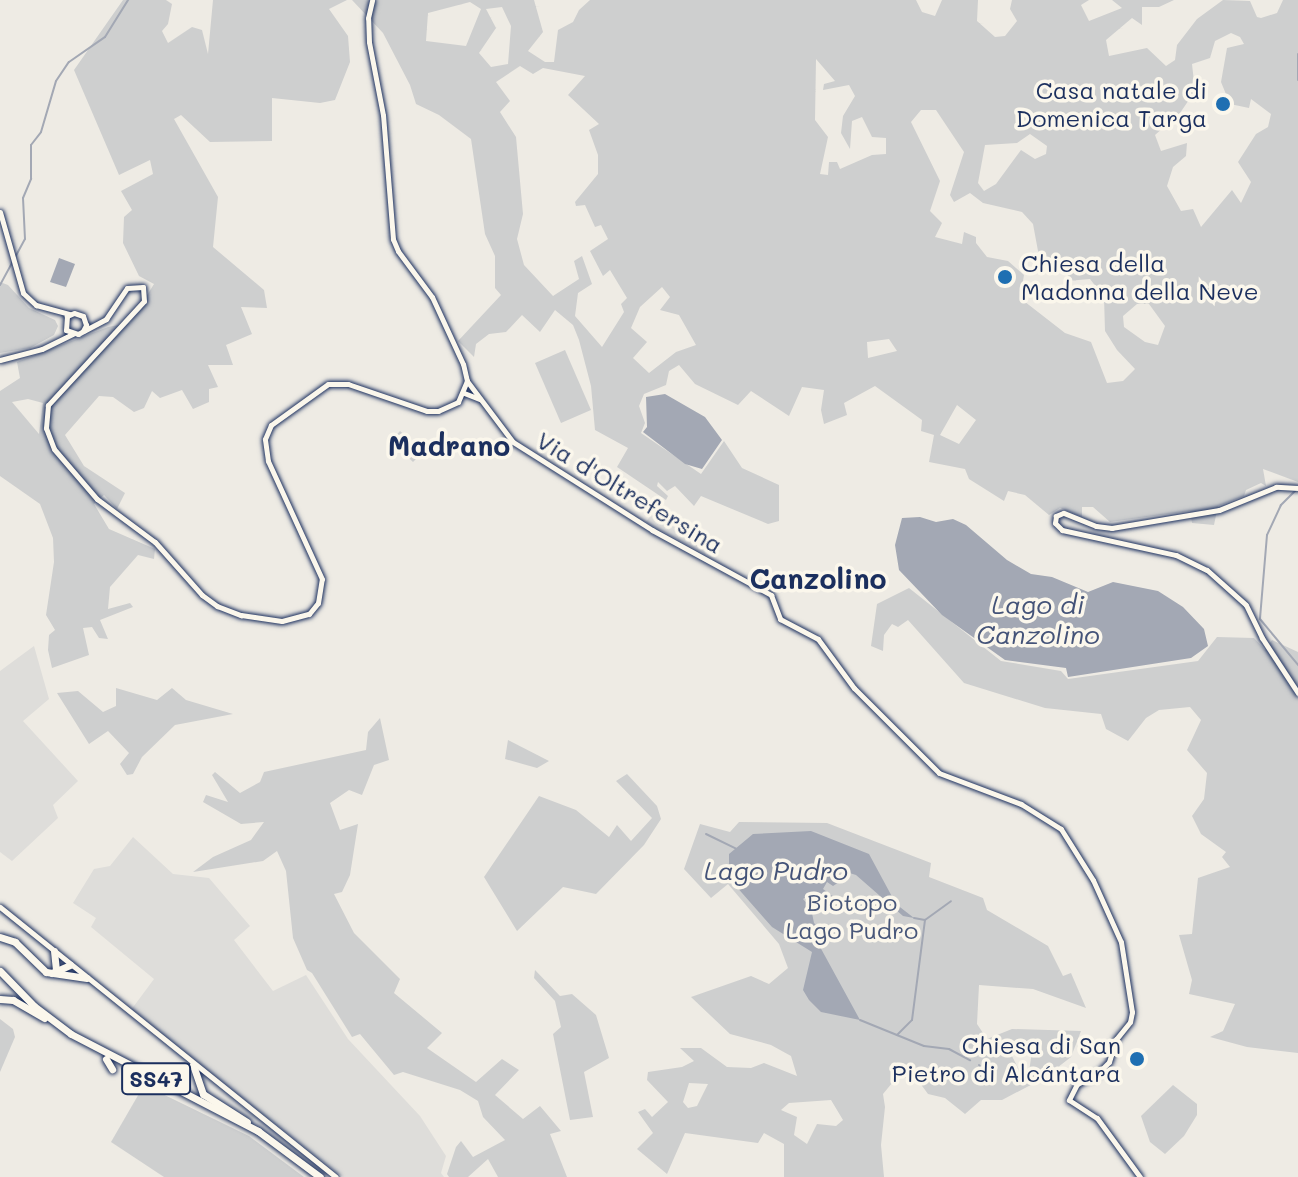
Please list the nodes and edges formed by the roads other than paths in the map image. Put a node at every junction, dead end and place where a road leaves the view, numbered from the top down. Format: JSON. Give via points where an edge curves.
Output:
{"nodes":[{"id":1,"x":372,"y":0,"type":"edge"},
{"id":2,"x":0,"y":212,"type":"edge"},
{"id":3,"x":60,"y":313,"type":"junction"},
{"id":4,"x":71,"y":314,"type":"junction"},
{"id":5,"x":85,"y":321,"type":"junction"},
{"id":6,"x":64,"y":324,"type":"junction"},
{"id":7,"x":96,"y":324,"type":"junction"},
{"id":8,"x":83,"y":331,"type":"junction"},
{"id":9,"x":73,"y":334,"type":"junction"},
{"id":10,"x":57,"y":343,"type":"junction"},
{"id":11,"x":0,"y":360,"type":"edge"},
{"id":12,"x":467,"y":381,"type":"junction"},
{"id":13,"x":464,"y":393,"type":"junction"},
{"id":14,"x":480,"y":399,"type":"junction"},
{"id":15,"x":1297,"y":488,"type":"edge"},
{"id":16,"x":1298,"y":693,"type":"edge"},
{"id":17,"x":0,"y":907,"type":"edge"},
{"id":18,"x":0,"y":937,"type":"edge"},
{"id":19,"x":54,"y":951,"type":"junction"},
{"id":20,"x":70,"y":965,"type":"junction"},
{"id":21,"x":0,"y":973,"type":"edge"},
{"id":22,"x":55,"y":973,"type":"junction"},
{"id":23,"x":87,"y":978,"type":"junction"},
{"id":24,"x":0,"y":999,"type":"edge"},
{"id":25,"x":46,"y":1019,"type":"junction"},
{"id":26,"x":106,"y":1059,"type":"junction"},
{"id":27,"x":193,"y":1065,"type":"junction"},
{"id":28,"x":112,"y":1069,"type":"dead end"},
{"id":29,"x":208,"y":1076,"type":"junction"},
{"id":30,"x":148,"y":1079,"type":"junction"},
{"id":31,"x":139,"y":1081,"type":"dead end"},
{"id":32,"x":199,"y":1082,"type":"junction"},
{"id":33,"x":258,"y":1131,"type":"junction"},
{"id":34,"x":317,"y":1177,"type":"edge"},
{"id":35,"x":336,"y":1177,"type":"edge"},
{"id":36,"x":1140,"y":1177,"type":"edge"}],
"edges":[{"from":1,"to":12,"type":"main road","via":[[369,42],[383,115],[393,239],[432,297]]},
{"from":2,"to":3,"type":"main road","via":[[18,283],[36,305]]},
{"from":3,"to":4,"type":"main road"},
{"from":3,"to":6,"type":"main road"},
{"from":4,"to":5,"type":"main road"},
{"from":4,"to":6,"type":"main road"},
{"from":5,"to":7,"type":"main road"},
{"from":5,"to":8,"type":"main road"},
{"from":6,"to":9,"type":"main road"},
{"from":6,"to":10,"type":"main road"},
{"from":7,"to":8,"type":"main road"},
{"from":7,"to":13,"type":"main road","via":[[113,312],[127,288],[143,287],[144,301],[48,405],[48,440],[97,499],[155,542],[202,595],[241,615],[292,621],[309,614],[322,594],[315,560],[268,461],[265,439],[273,423],[338,382],[427,411],[449,409]]},
{"from":8,"to":9,"type":"main road"},
{"from":9,"to":10,"type":"main road"},
{"from":10,"to":11,"type":"main road"},
{"from":12,"to":13,"type":"main road"},
{"from":12,"to":14,"type":"main road"},
{"from":13,"to":14,"type":"main road"},
{"from":14,"to":36,"type":"main road","name":"Via d'Oltrefersina","via":[[513,442],[652,530],[771,595],[786,624],[813,634],[828,648],[854,688],[939,773],[999,794],[1050,820],[1069,838],[1121,942],[1132,1012],[1109,1062],[1077,1084],[1069,1100],[1091,1113]]},
{"from":15,"to":16,"type":"main road","via":[[1276,487],[1219,510],[1112,528],[1063,513],[1055,519],[1062,530],[1190,560],[1229,587],[1246,605]]},
{"from":17,"to":19,"type":"main road"},
{"from":18,"to":22,"type":"highway","via":[[15,942]]},
{"from":19,"to":20,"type":"main road"},
{"from":19,"to":22,"type":"highway"},
{"from":20,"to":22,"type":"highway"},
{"from":20,"to":23,"type":"main road"},
{"from":21,"to":25,"type":"highway","number":"SS47"},
{"from":21,"to":33,"type":"highway","number":"SS47","via":[[71,1034]]},
{"from":22,"to":23,"type":"highway"},
{"from":23,"to":27,"type":"main road"},
{"from":24,"to":25,"type":"highway","via":[[13,1000]]},
{"from":25,"to":26,"type":"highway","number":"SS47"},
{"from":26,"to":28,"type":"highway"},
{"from":26,"to":30,"type":"highway","number":"SS47"},
{"from":27,"to":29,"type":"main road"},
{"from":27,"to":32,"type":"highway"},
{"from":29,"to":32,"type":"highway"},
{"from":29,"to":35,"type":"main road"},
{"from":30,"to":31,"type":"highway"},
{"from":30,"to":34,"type":"highway","number":"SS47","via":[[238,1123]]},
{"from":32,"to":33,"type":"highway","via":[[203,1094]]},
{"from":33,"to":34,"type":"highway","number":"SS47"}]}
